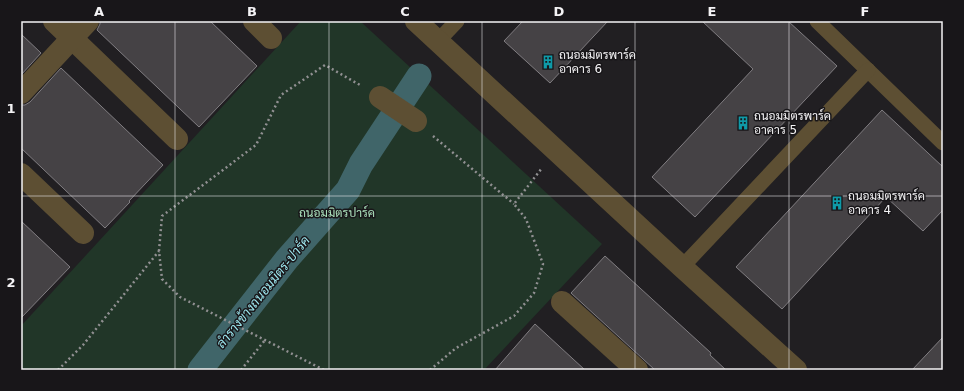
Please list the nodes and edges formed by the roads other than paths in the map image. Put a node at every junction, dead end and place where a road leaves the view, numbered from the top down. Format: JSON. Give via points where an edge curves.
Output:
{"nodes":[{"id":1,"x":54,"y":21,"type":"edge"},
{"id":2,"x":88,"y":21,"type":"edge"},
{"id":3,"x":254,"y":21,"type":"edge"},
{"id":4,"x":416,"y":21,"type":"edge"},
{"id":5,"x":458,"y":21,"type":"edge"},
{"id":6,"x":817,"y":21,"type":"edge"},
{"id":7,"x":72,"y":38,"type":"junction"},
{"id":8,"x":272,"y":38,"type":"dead end"},
{"id":9,"x":438,"y":41,"type":"junction"},
{"id":10,"x":868,"y":70,"type":"junction"},
{"id":11,"x":21,"y":93,"type":"edge"},
{"id":12,"x":380,"y":97,"type":"road end"},
{"id":13,"x":416,"y":121,"type":"road end"},
{"id":14,"x":177,"y":139,"type":"dead end"},
{"id":15,"x":943,"y":143,"type":"edge"},
{"id":16,"x":21,"y":174,"type":"edge"},
{"id":17,"x":83,"y":233,"type":"dead end"},
{"id":18,"x":682,"y":267,"type":"junction"},
{"id":19,"x":562,"y":302,"type":"dead end"},
{"id":20,"x":637,"y":370,"type":"edge"},
{"id":21,"x":796,"y":370,"type":"edge"}],
"edges":[{"from":1,"to":7,"type":"street"},
{"from":2,"to":7,"type":"street"},
{"from":3,"to":8,"type":"street"},
{"from":4,"to":9,"type":"street"},
{"from":5,"to":9,"type":"lane"},
{"from":6,"to":10,"type":"lane"},
{"from":7,"to":11,"type":"street"},
{"from":7,"to":14,"type":"street"},
{"from":9,"to":18,"type":"street"},
{"from":10,"to":15,"type":"lane"},
{"from":10,"to":18,"type":"lane"},
{"from":12,"to":13,"type":"street"},
{"from":16,"to":17,"type":"street"},
{"from":18,"to":21,"type":"street"},
{"from":19,"to":20,"type":"street"}]}
